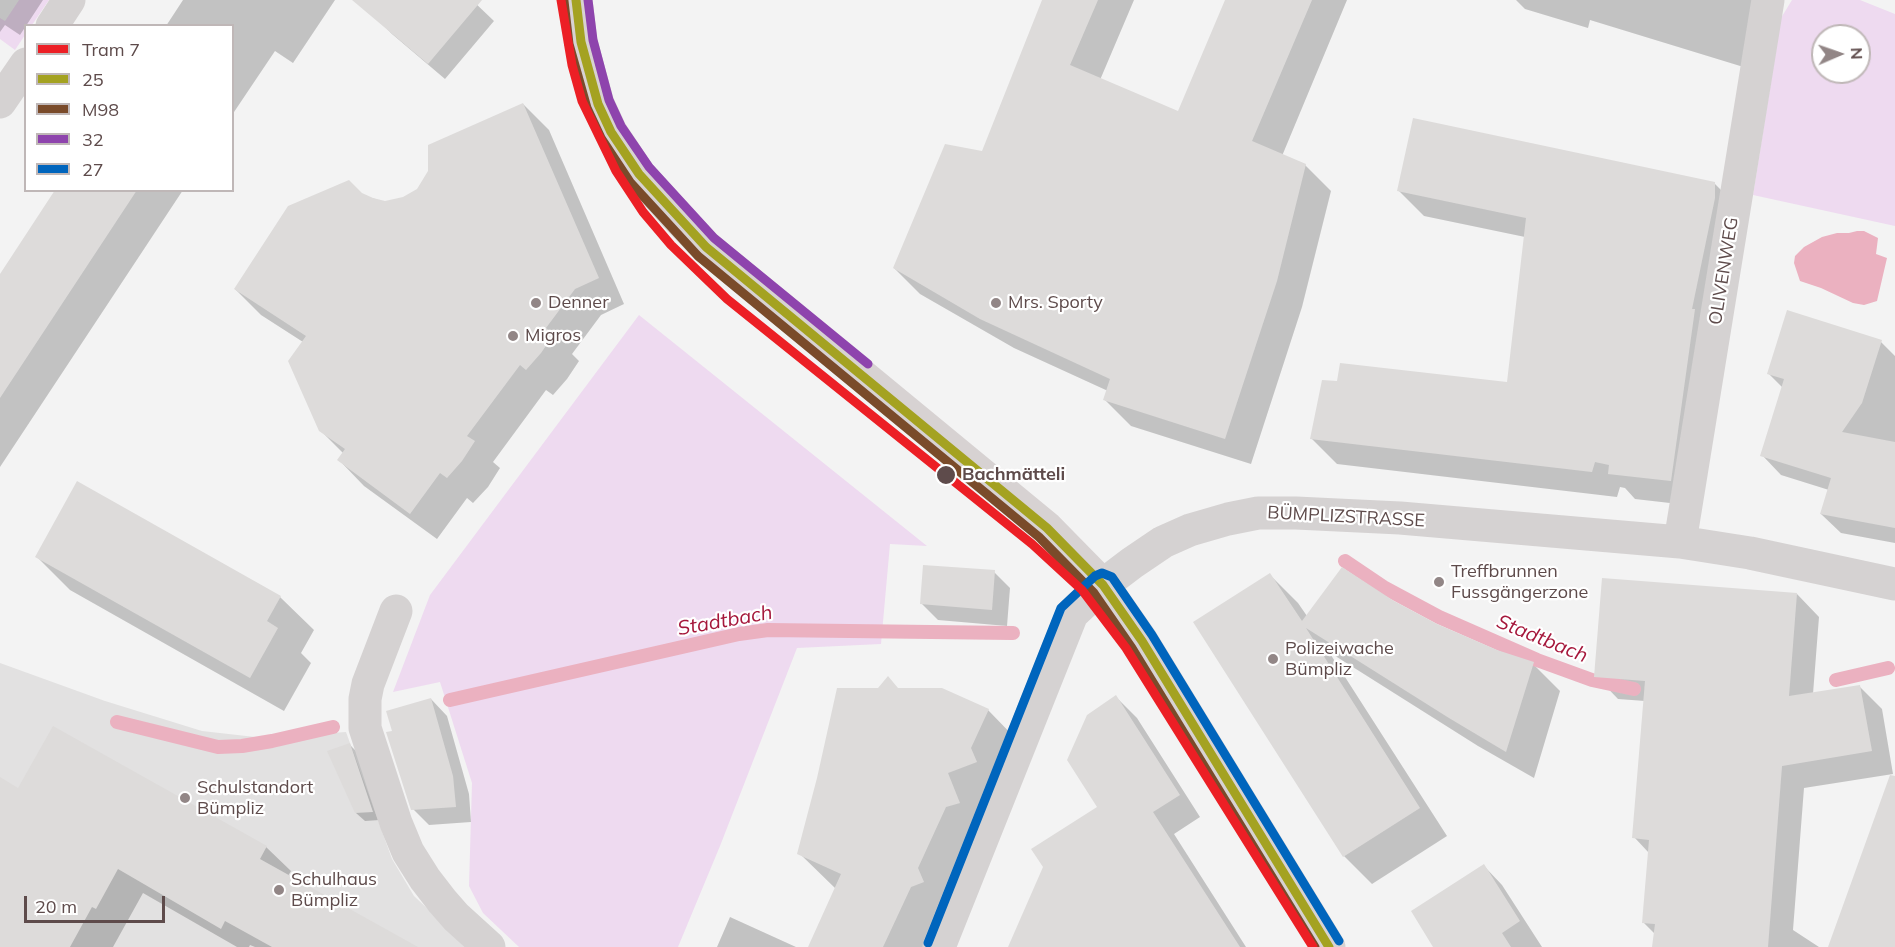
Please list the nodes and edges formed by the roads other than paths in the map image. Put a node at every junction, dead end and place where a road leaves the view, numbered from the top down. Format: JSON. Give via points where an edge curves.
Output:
{"nodes":[{"id":1,"x":69,"y":0,"type":"edge"},
{"id":2,"x":576,"y":0,"type":"edge"},
{"id":3,"x":1768,"y":0,"type":"edge"},
{"id":4,"x":53,"y":24,"type":"edge"},
{"id":5,"x":24,"y":67,"type":"edge"},
{"id":6,"x":0,"y":102,"type":"edge"},
{"id":7,"x":1680,"y":542,"type":"junction"},
{"id":8,"x":1895,"y":584,"type":"edge"},
{"id":9,"x":1103,"y":585,"type":"junction"},
{"id":10,"x":396,"y":611,"type":"dead end"},
{"id":11,"x":489,"y":947,"type":"edge"},
{"id":12,"x":939,"y":947,"type":"edge"},
{"id":13,"x":1329,"y":947,"type":"edge"}],
"edges":[{"from":1,"to":4,"type":"street"},
{"from":2,"to":9,"type":"street","via":[[585,59],[604,118],[625,155],[669,210],[706,247],[1047,528]]},
{"from":3,"to":7,"type":"street","name":"OLIVENWEG"},
{"from":5,"to":6,"type":"street"},
{"from":7,"to":8,"type":"street","name":"BÜMPLIZSTRASSE"},
{"from":7,"to":9,"type":"street","name":"BÜMPLIZSTRASSE","via":[[1400,518],[1258,513],[1190,530],[1163,542]]},
{"from":9,"to":12,"type":"street","name":"BÜMPLIZSTRASSE","via":[[1072,614]]},
{"from":9,"to":13,"type":"street","via":[[1142,641]]},
{"from":10,"to":11,"type":"street","via":[[368,684],[366,728],[408,852],[442,901]]}]}
